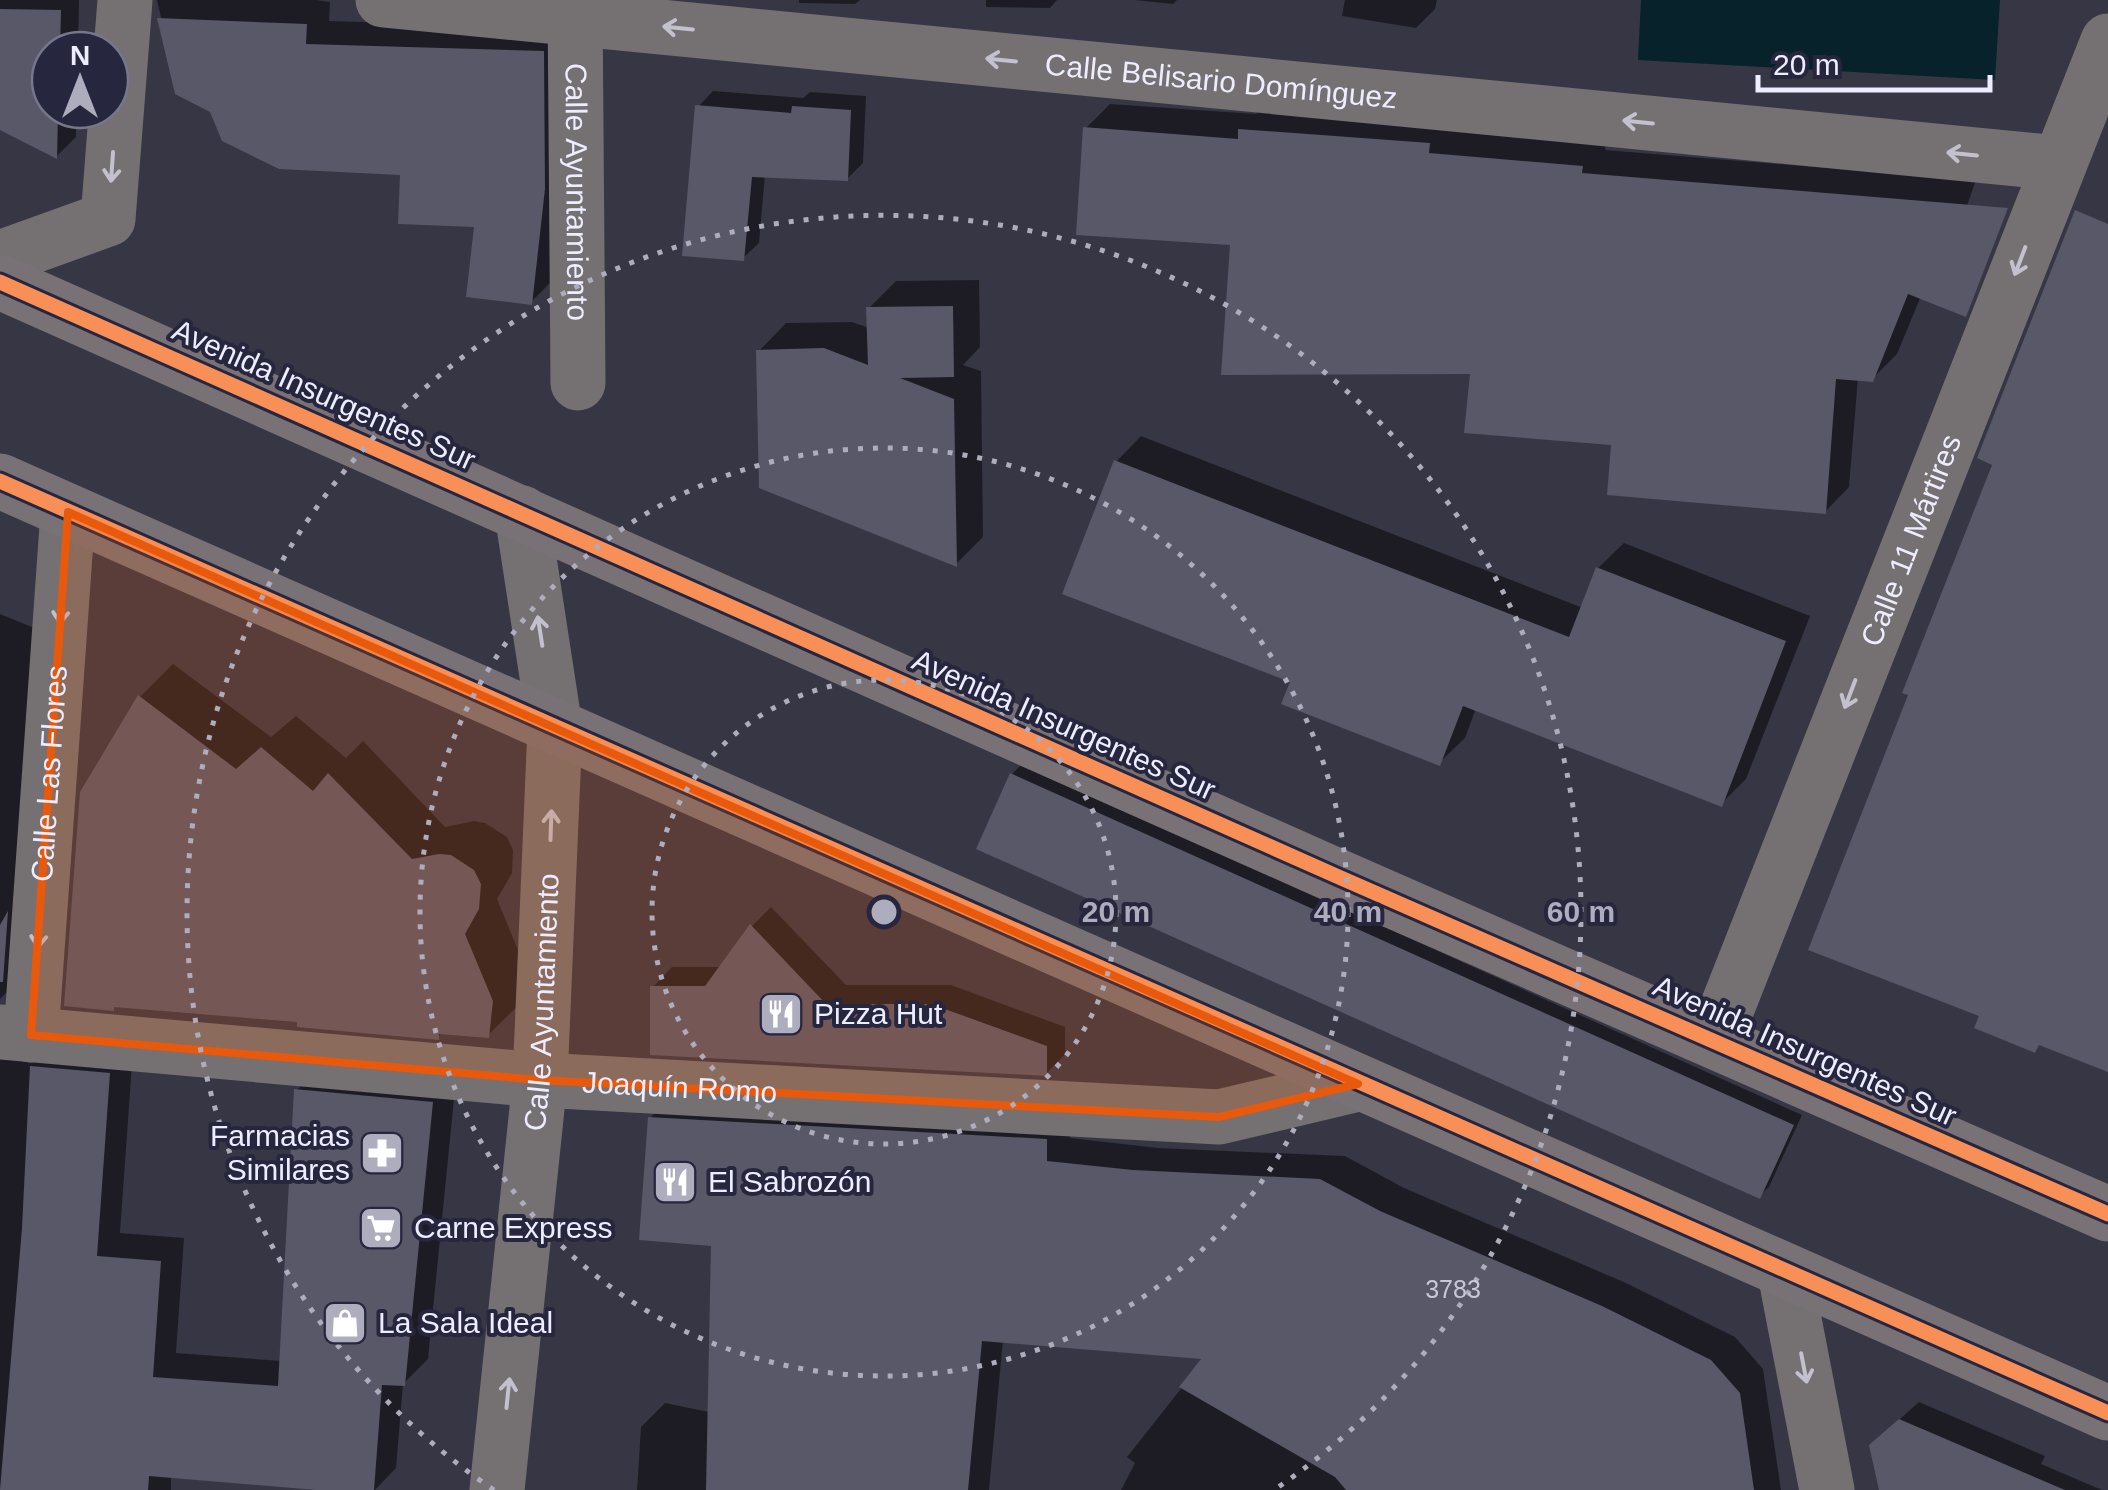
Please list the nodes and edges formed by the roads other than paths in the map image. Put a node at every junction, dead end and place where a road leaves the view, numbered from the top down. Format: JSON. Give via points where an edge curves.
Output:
{"nodes":[{"id":1,"x":125,"y":0,"type":"edge"},
{"id":2,"x":383,"y":0,"type":"edge"},
{"id":3,"x":574,"y":9,"type":"edge"},
{"id":4,"x":2108,"y":41,"type":"edge"},
{"id":5,"x":2058,"y":163,"type":"junction"},
{"id":6,"x":0,"y":258,"type":"edge"},
{"id":7,"x":0,"y":282,"type":"edge"},
{"id":8,"x":578,"y":383,"type":"dead end"},
{"id":9,"x":0,"y":481,"type":"edge"},
{"id":10,"x":68,"y":512,"type":"junction"},
{"id":11,"x":522,"y":513,"type":"junction"},
{"id":12,"x":555,"y":728,"type":"junction"},
{"id":13,"x":16,"y":1034,"type":"edge"},
{"id":14,"x":1714,"y":1041,"type":"junction"},
{"id":15,"x":540,"y":1080,"type":"junction"},
{"id":16,"x":1358,"y":1084,"type":"junction"},
{"id":17,"x":2108,"y":1214,"type":"edge"},
{"id":18,"x":1785,"y":1272,"type":"junction"},
{"id":19,"x":2108,"y":1413,"type":"edge"},
{"id":20,"x":497,"y":1490,"type":"edge"},
{"id":21,"x":1827,"y":1490,"type":"edge"}],
"edges":[{"from":1,"to":6,"type":"street","one_way":true,"via":[[108,218]]},
{"from":2,"to":3,"type":"street","name":"Calle Belisario Domínguez"},
{"from":5,"to":3,"type":"street","name":"Calle Belisario Domínguez","one_way":true},
{"from":3,"to":8,"type":"street","name":"Calle Ayuntamiento"},
{"from":4,"to":5,"type":"street","name":"Calle 11 Mártires"},
{"from":5,"to":14,"type":"street","name":"Calle 11 Mártires","one_way":true},
{"from":7,"to":11,"type":"main road","name":"Avenida Insurgentes Sur"},
{"from":9,"to":10,"type":"main road"},
{"from":10,"to":12,"type":"main road"},
{"from":10,"to":13,"type":"street","name":"Calle Las Flores","one_way":true},
{"from":12,"to":11,"type":"street","name":"Calle Ayuntamiento","one_way":true},
{"from":11,"to":14,"type":"main road","name":"Avenida Insurgentes Sur"},
{"from":15,"to":12,"type":"street","name":"Calle Ayuntamiento","one_way":true},
{"from":12,"to":16,"type":"main road"},
{"from":13,"to":15,"type":"street","name":"Joaquín Romo"},
{"from":14,"to":17,"type":"main road","name":"Avenida Insurgentes Sur"},
{"from":15,"to":16,"type":"street","name":"Joaquín Romo","via":[[1219,1117]]},
{"from":20,"to":15,"type":"street","name":"Calle Ayuntamiento","one_way":true},
{"from":16,"to":18,"type":"main road"},
{"from":18,"to":19,"type":"main road"},
{"from":18,"to":21,"type":"street","one_way":true}]}
